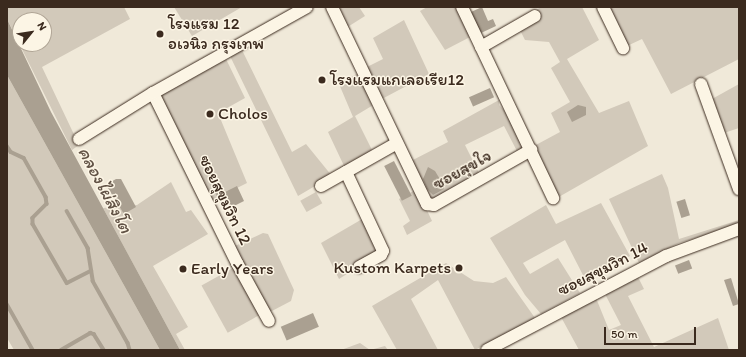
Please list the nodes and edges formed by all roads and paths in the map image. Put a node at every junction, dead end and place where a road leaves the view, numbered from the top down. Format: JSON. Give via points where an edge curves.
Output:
{"nodes":[{"id":1,"x":307,"y":7,"type":"edge"},
{"id":2,"x":332,"y":7,"type":"edge"},
{"id":3,"x":462,"y":7,"type":"edge"},
{"id":4,"x":604,"y":7,"type":"edge"},
{"id":5,"x":535,"y":16,"type":"dead end"},
{"id":6,"x":481,"y":47,"type":"junction"},
{"id":7,"x":623,"y":48,"type":"dead end"},
{"id":8,"x":701,"y":84,"type":"dead end"},
{"id":9,"x":153,"y":93,"type":"junction"},
{"id":10,"x":79,"y":139,"type":"dead end"},
{"id":11,"x":397,"y":143,"type":"junction"},
{"id":12,"x":531,"y":150,"type":"junction"},
{"id":13,"x":346,"y":172,"type":"junction"},
{"id":14,"x":321,"y":186,"type":"dead end"},
{"id":15,"x":739,"y":189,"type":"edge"},
{"id":16,"x":554,"y":198,"type":"dead end"},
{"id":17,"x":739,"y":228,"type":"edge"},
{"id":18,"x":359,"y":267,"type":"dead end"},
{"id":19,"x":269,"y":321,"type":"dead end"},
{"id":20,"x":487,"y":350,"type":"edge"}],
"edges":[{"from":1,"to":9,"type":"street"},
{"from":2,"to":11,"type":"street","name":"ซอยสุขใจ"},
{"from":3,"to":6,"type":"street"},
{"from":4,"to":7,"type":"street"},
{"from":5,"to":6,"type":"street"},
{"from":6,"to":12,"type":"street"},
{"from":8,"to":15,"type":"street"},
{"from":9,"to":10,"type":"street"},
{"from":9,"to":19,"type":"street","name":"ซอยสุขุมวิท 12","via":[[237,263]]},
{"from":11,"to":12,"type":"street","name":"ซอยสุขใจ","via":[[429,205]]},
{"from":11,"to":13,"type":"street"},
{"from":12,"to":16,"type":"street"},
{"from":13,"to":14,"type":"street"},
{"from":13,"to":18,"type":"street","via":[[383,251],[381,255]]},
{"from":17,"to":20,"type":"street","name":"ซอยสุขุมวิท 14","via":[[666,256]]}]}
